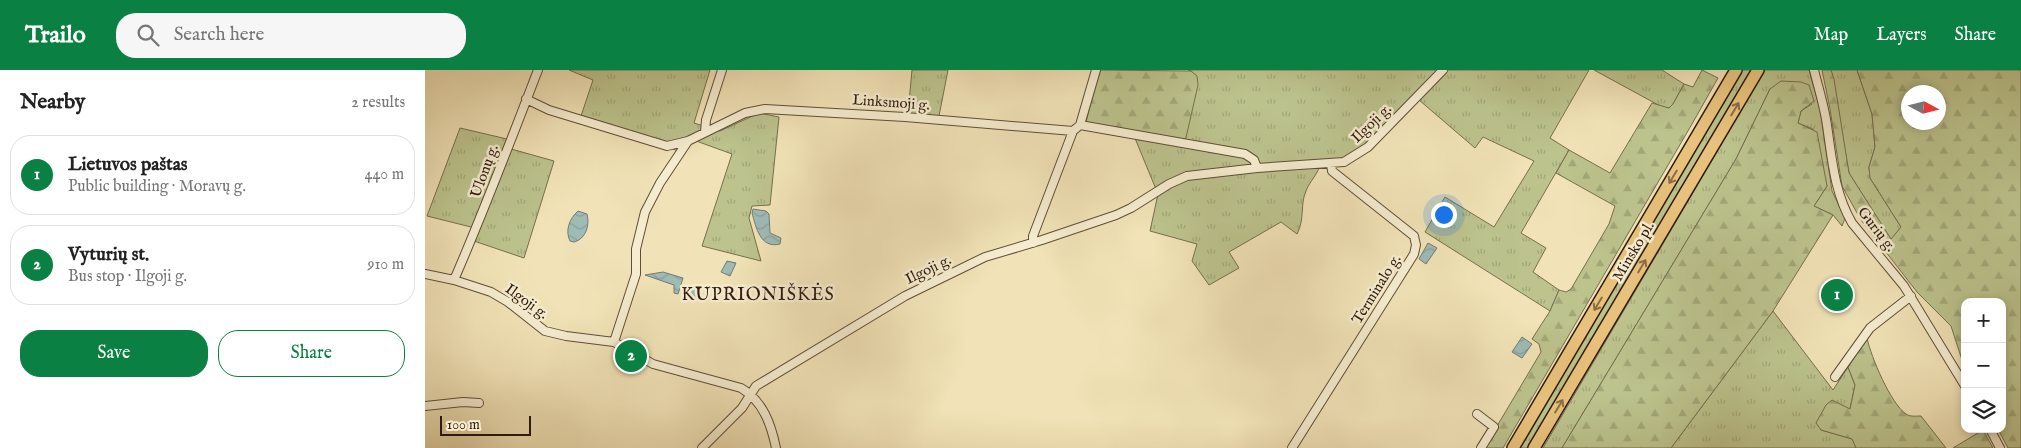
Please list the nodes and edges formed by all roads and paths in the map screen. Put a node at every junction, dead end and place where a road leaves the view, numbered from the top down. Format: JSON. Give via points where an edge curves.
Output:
{"nodes":[{"id":1,"x":538,"y":70,"type":"edge"},
{"id":2,"x":722,"y":70,"type":"edge"},
{"id":3,"x":1095,"y":70,"type":"edge"},
{"id":4,"x":1443,"y":70,"type":"edge"},
{"id":5,"x":1758,"y":70,"type":"edge"},
{"id":6,"x":1814,"y":70,"type":"edge"},
{"id":7,"x":1734,"y":71,"type":"edge"},
{"id":8,"x":527,"y":99,"type":"junction"},
{"id":9,"x":1081,"y":125,"type":"junction"},
{"id":10,"x":1073,"y":131,"type":"junction"},
{"id":11,"x":705,"y":132,"type":"junction"},
{"id":12,"x":688,"y":141,"type":"junction"},
{"id":13,"x":667,"y":146,"type":"junction"},
{"id":14,"x":673,"y":164,"type":"junction"},
{"id":15,"x":1331,"y":164,"type":"junction"},
{"id":16,"x":1257,"y":168,"type":"junction"},
{"id":17,"x":1033,"y":243,"type":"junction"},
{"id":18,"x":425,"y":274,"type":"edge"},
{"id":19,"x":454,"y":280,"type":"junction"},
{"id":20,"x":1911,"y":296,"type":"junction"},
{"id":21,"x":614,"y":342,"type":"junction"},
{"id":22,"x":1835,"y":377,"type":"dead end"},
{"id":23,"x":1961,"y":379,"type":"edge"},
{"id":24,"x":750,"y":393,"type":"junction"},
{"id":25,"x":479,"y":403,"type":"dead end"},
{"id":26,"x":425,"y":406,"type":"edge"},
{"id":27,"x":1477,"y":414,"type":"dead end"},
{"id":28,"x":1991,"y":433,"type":"edge"},
{"id":29,"x":702,"y":448,"type":"edge"},
{"id":30,"x":776,"y":448,"type":"edge"},
{"id":31,"x":1292,"y":448,"type":"edge"},
{"id":32,"x":1481,"y":448,"type":"edge"},
{"id":33,"x":1513,"y":448,"type":"edge"},
{"id":34,"x":1534,"y":448,"type":"edge"},
{"id":35,"x":2000,"y":448,"type":"edge"}],
"edges":[{"from":1,"to":8,"type":"street","name":"Ulonų g."},
{"from":2,"to":11,"type":"street"},
{"from":3,"to":9,"type":"street"},
{"from":4,"to":15,"type":"street","name":"Ilgoji g.","via":[[1368,147],[1344,162]]},
{"from":34,"to":5,"type":"highway","name":"Minsko pl.","one_way":true},
{"from":6,"to":20,"type":"street","name":"Gurių g.","via":[[1840,199],[1853,223]]},
{"from":7,"to":33,"type":"highway","name":"Minsko pl.","one_way":true},
{"from":8,"to":13,"type":"street","via":[[549,110]]},
{"from":8,"to":19,"type":"street","name":"Ulonų g.","via":[[485,210]]},
{"from":9,"to":10,"type":"street"},
{"from":9,"to":16,"type":"street","via":[[1245,154],[1254,160]]},
{"from":10,"to":11,"type":"street","name":"Linksmoji g.","via":[[765,109],[745,113]]},
{"from":10,"to":17,"type":"street"},
{"from":11,"to":12,"type":"street","name":"Linksmoji g."},
{"from":12,"to":13,"type":"street","name":"Linksmoji g."},
{"from":12,"to":14,"type":"street"},
{"from":13,"to":14,"type":"street","via":[[673,156]]},
{"from":14,"to":21,"type":"street","via":[[645,212],[636,249],[636,274]]},
{"from":15,"to":16,"type":"street","name":"Ilgoji g."},
{"from":15,"to":31,"type":"street","name":"Terminalo g.","via":[[1332,171],[1414,236],[1416,245],[1414,254]]},
{"from":16,"to":17,"type":"street","name":"Ilgoji g.","via":[[1187,176],[1116,215]]},
{"from":17,"to":24,"type":"street","name":"Ilgoji g.","via":[[985,257],[905,296],[762,382]]},
{"from":18,"to":19,"type":"street","name":"Ilgoji g."},
{"from":19,"to":21,"type":"street","name":"Ilgoji g.","via":[[500,297],[545,331]]},
{"from":20,"to":22,"type":"street","via":[[1870,328]]},
{"from":20,"to":23,"type":"street","name":"Gurių g."},
{"from":21,"to":24,"type":"street","name":"Ilgoji g.","via":[[653,364]]},
{"from":24,"to":29,"type":"street","via":[[741,408]]},
{"from":24,"to":30,"type":"street","via":[[769,421]]},
{"from":25,"to":26,"type":"street"},
{"from":27,"to":32,"type":"street","via":[[1493,427]]},
{"from":28,"to":35,"type":"street"}]}
